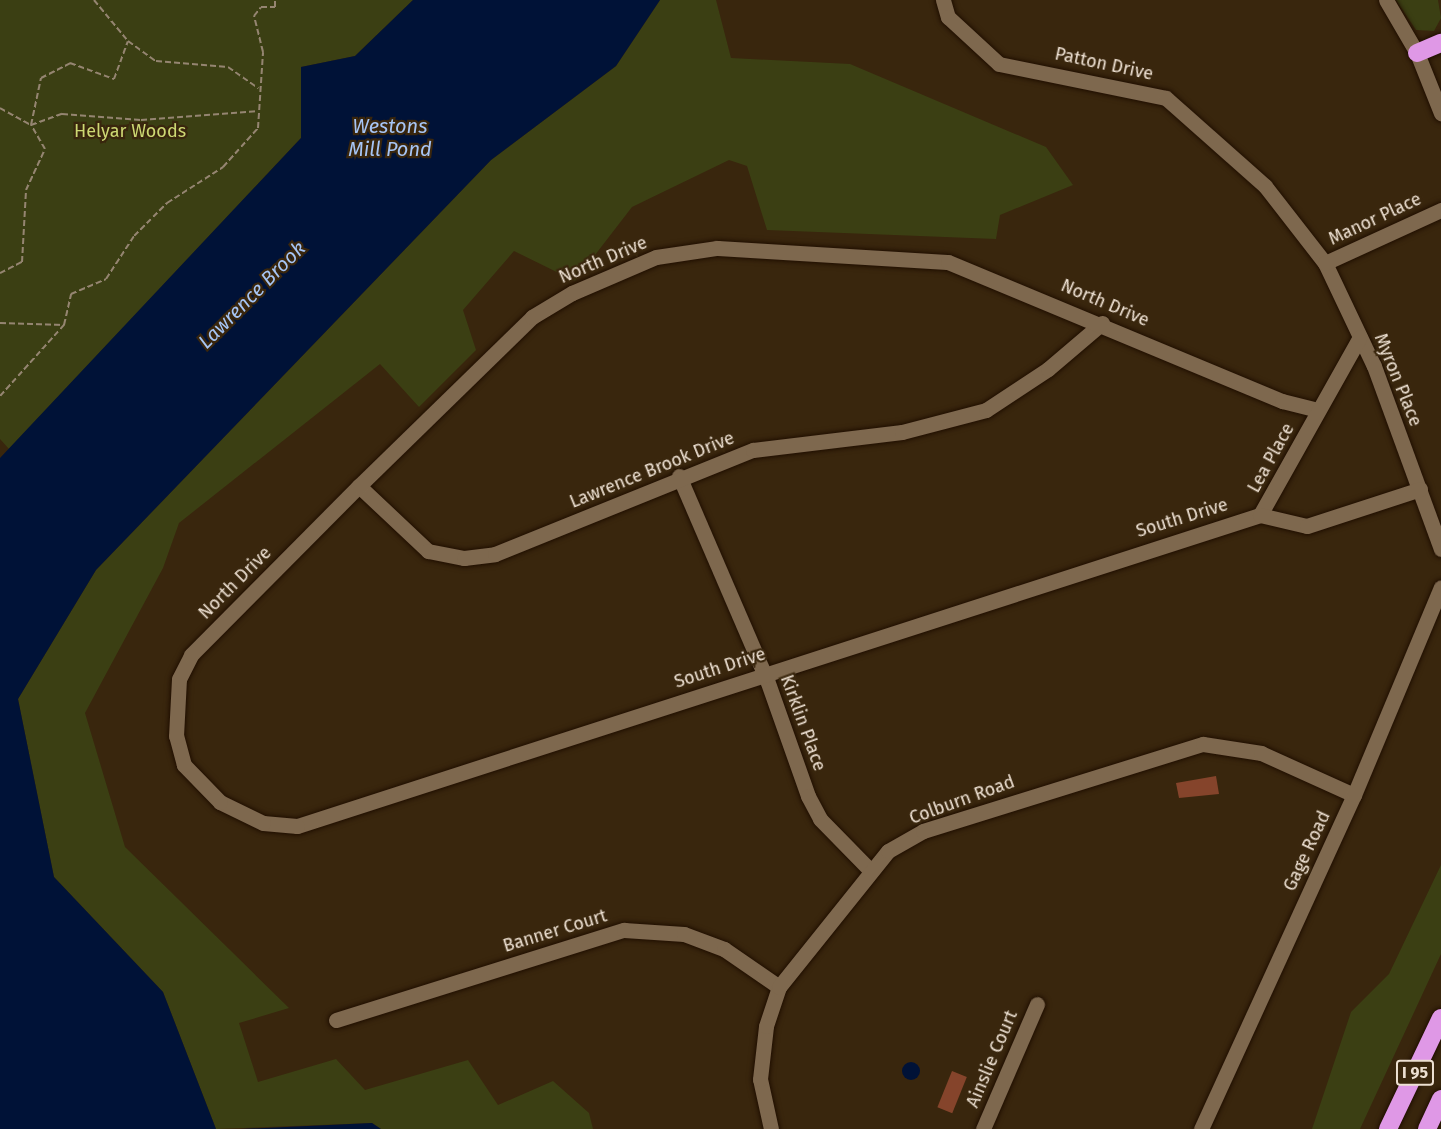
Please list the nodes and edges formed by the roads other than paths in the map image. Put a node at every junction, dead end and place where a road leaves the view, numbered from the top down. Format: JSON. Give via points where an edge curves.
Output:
{"nodes":[{"id":1,"x":943,"y":0,"type":"edge"},
{"id":2,"x":1386,"y":0,"type":"edge"},
{"id":3,"x":1441,"y":43,"type":"edge"},
{"id":4,"x":1417,"y":53,"type":"junction"},
{"id":5,"x":1441,"y":113,"type":"edge"},
{"id":6,"x":1441,"y":210,"type":"edge"},
{"id":7,"x":1325,"y":263,"type":"junction"},
{"id":8,"x":1102,"y":323,"type":"junction"},
{"id":9,"x":1360,"y":337,"type":"junction"},
{"id":10,"x":1318,"y":410,"type":"junction"},
{"id":11,"x":679,"y":476,"type":"junction"},
{"id":12,"x":359,"y":486,"type":"junction"},
{"id":13,"x":1420,"y":489,"type":"junction"},
{"id":14,"x":1260,"y":515,"type":"junction"},
{"id":15,"x":1441,"y":549,"type":"edge"},
{"id":16,"x":1441,"y":587,"type":"edge"},
{"id":17,"x":765,"y":674,"type":"junction"},
{"id":18,"x":201,"y":781,"type":"joint"},
{"id":19,"x":1354,"y":795,"type":"junction"},
{"id":20,"x":869,"y":869,"type":"junction"},
{"id":21,"x":779,"y":987,"type":"junction"},
{"id":22,"x":1037,"y":1004,"type":"dead end"},
{"id":23,"x":1441,"y":1018,"type":"edge"},
{"id":24,"x":336,"y":1020,"type":"dead end"},
{"id":25,"x":1441,"y":1099,"type":"edge"},
{"id":26,"x":771,"y":1129,"type":"edge"},
{"id":27,"x":983,"y":1129,"type":"edge"},
{"id":28,"x":1201,"y":1129,"type":"edge"},
{"id":29,"x":1388,"y":1129,"type":"edge"},
{"id":30,"x":1427,"y":1129,"type":"edge"}],
"edges":[{"from":1,"to":7,"type":"street","name":"Patton Drive","via":[[948,17],[999,64],[1166,98],[1265,186]]},
{"from":2,"to":4,"type":"street"},
{"from":3,"to":4,"type":"highway"},
{"from":4,"to":5,"type":"street"},
{"from":6,"to":7,"type":"street","name":"Manor Place"},
{"from":7,"to":9,"type":"street","name":"Myron Place"},
{"from":8,"to":10,"type":"street","name":"North Drive","via":[[1282,401]]},
{"from":8,"to":11,"type":"street","name":"Lawrence Brook Drive","via":[[1048,369],[986,410],[902,432],[753,450]]},
{"from":8,"to":12,"type":"street","name":"North Drive","via":[[999,279],[927,258],[717,248],[656,257],[572,293],[532,317]]},
{"from":9,"to":10,"type":"street","name":"Lea Place","via":[[1335,390]]},
{"from":9,"to":13,"type":"street","name":"Myron Place"},
{"from":10,"to":14,"type":"street","name":"Lea Place","via":[[1300,452]]},
{"from":11,"to":12,"type":"street","name":"Lawrence Brook Drive","via":[[550,534],[495,554],[464,558],[429,551]]},
{"from":11,"to":17,"type":"street","name":"Kirklin Place"},
{"from":12,"to":18,"type":"street","name":"North Drive","via":[[191,655],[179,679],[176,736],[184,765]]},
{"from":13,"to":14,"type":"street","name":"Lea Place","via":[[1307,526]]},
{"from":13,"to":15,"type":"street","name":"Myron Place"},
{"from":14,"to":17,"type":"street","name":"South Drive"},
{"from":16,"to":19,"type":"street","name":"Gage Road"},
{"from":17,"to":18,"type":"street","name":"South Drive","via":[[297,826],[263,823],[220,802]]},
{"from":17,"to":20,"type":"street","name":"Kirklin Place","via":[[820,819]]},
{"from":19,"to":20,"type":"street","name":"Colburn Road","via":[[1261,753],[1203,744],[923,831]]},
{"from":19,"to":28,"type":"street","name":"Gage Road"},
{"from":20,"to":21,"type":"street","name":"Colburn Road"},
{"from":21,"to":24,"type":"street","name":"Banner Court","via":[[724,950],[684,934],[624,930]]},
{"from":21,"to":26,"type":"street","name":"Colburn Road","via":[[766,1026],[760,1079]]},
{"from":22,"to":27,"type":"street","name":"Ainslie Court"},
{"from":23,"to":29,"type":"highway","number":"I 95"},
{"from":25,"to":30,"type":"highway","number":"I 95"}]}
